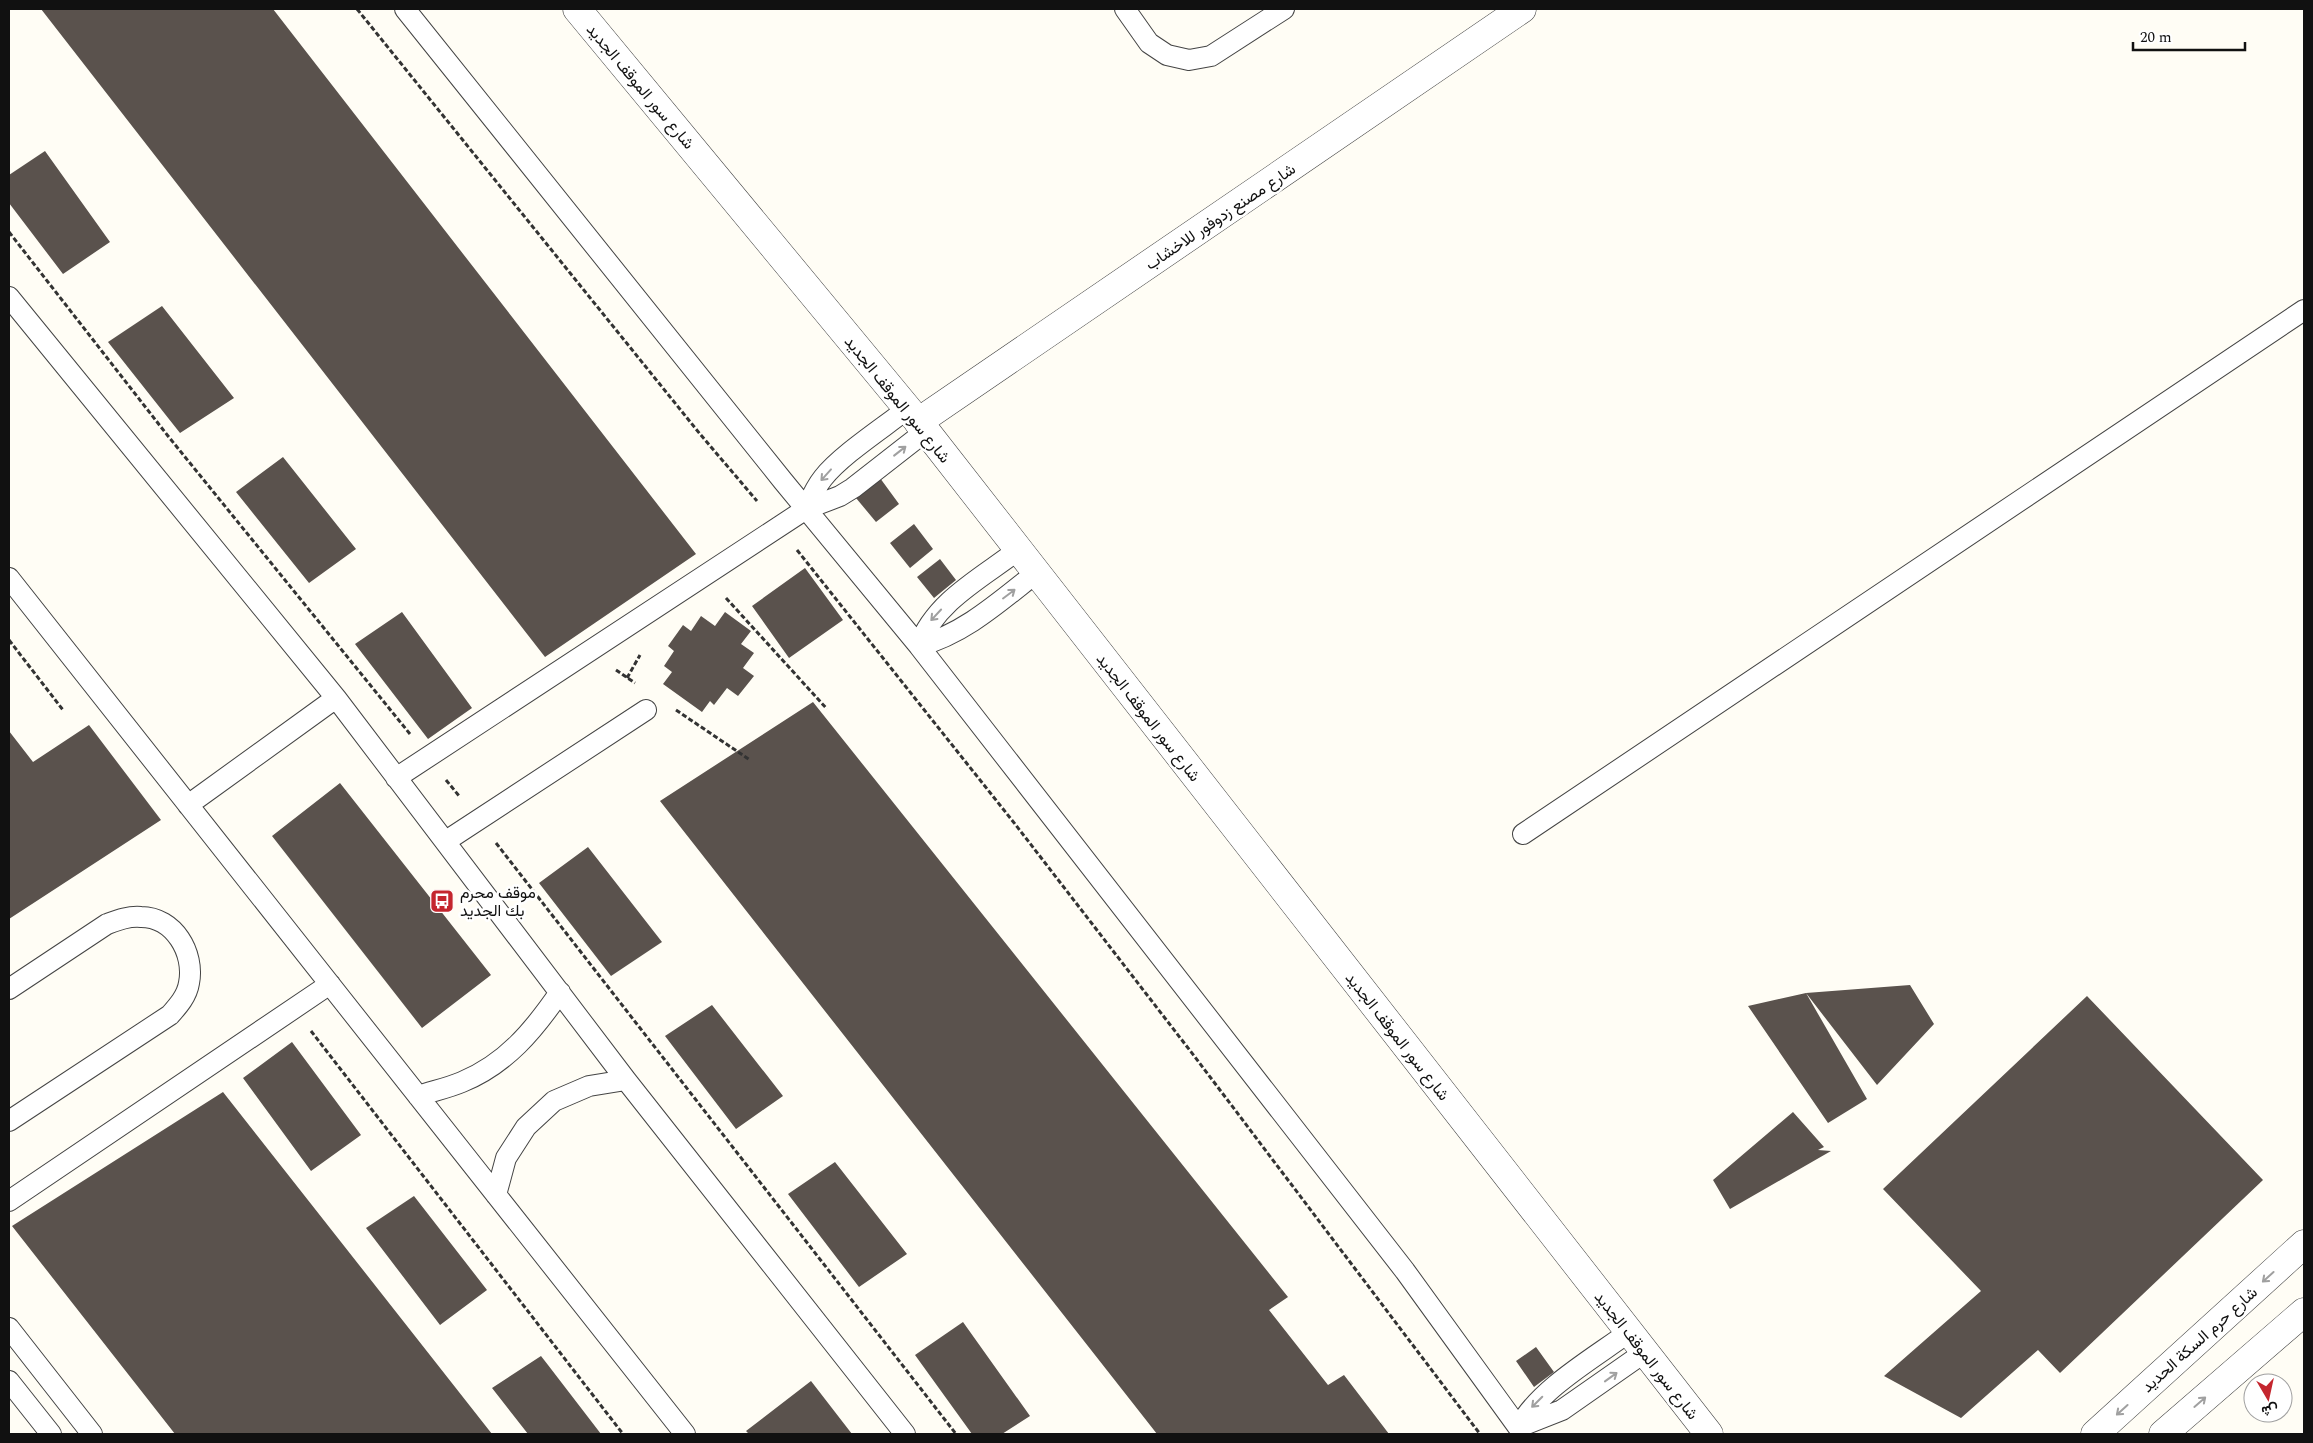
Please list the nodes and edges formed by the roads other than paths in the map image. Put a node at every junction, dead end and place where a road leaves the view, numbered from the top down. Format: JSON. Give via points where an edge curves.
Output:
{"nodes":[{"id":1,"x":405,"y":9,"type":"edge"},
{"id":2,"x":576,"y":9,"type":"edge"},
{"id":3,"x":1125,"y":9,"type":"edge"},
{"id":4,"x":1284,"y":9,"type":"edge"},
{"id":5,"x":1522,"y":9,"type":"edge"},
{"id":6,"x":9,"y":297,"type":"edge"},
{"id":7,"x":2304,"y":310,"type":"edge"},
{"id":8,"x":917,"y":421,"type":"junction"},
{"id":9,"x":806,"y":509,"type":"junction"},
{"id":10,"x":1018,"y":550,"type":"junction"},
{"id":11,"x":1036,"y":573,"type":"junction"},
{"id":12,"x":9,"y":578,"type":"edge"},
{"id":13,"x":919,"y":646,"type":"junction"},
{"id":14,"x":336,"y":698,"type":"junction"},
{"id":15,"x":646,"y":710,"type":"dead end"},
{"id":16,"x":396,"y":778,"type":"junction"},
{"id":17,"x":188,"y":805,"type":"junction"},
{"id":18,"x":1524,"y":834,"type":"dead end"},
{"id":19,"x":446,"y":841,"type":"junction"},
{"id":20,"x":330,"y":984,"type":"junction"},
{"id":21,"x":9,"y":988,"type":"edge"},
{"id":22,"x":560,"y":992,"type":"junction"},
{"id":23,"x":626,"y":1080,"type":"junction"},
{"id":24,"x":418,"y":1096,"type":"junction"},
{"id":25,"x":9,"y":1120,"type":"edge"},
{"id":26,"x":496,"y":1195,"type":"junction"},
{"id":27,"x":9,"y":1201,"type":"edge"},
{"id":28,"x":2304,"y":1244,"type":"edge"},
{"id":29,"x":2304,"y":1312,"type":"edge"},
{"id":30,"x":9,"y":1328,"type":"edge"},
{"id":31,"x":1637,"y":1342,"type":"junction"},
{"id":32,"x":9,"y":1381,"type":"edge"},
{"id":33,"x":1521,"y":1431,"type":"edge"},
{"id":34,"x":51,"y":1434,"type":"edge"},
{"id":35,"x":92,"y":1434,"type":"edge"},
{"id":36,"x":685,"y":1434,"type":"edge"},
{"id":37,"x":905,"y":1434,"type":"edge"},
{"id":38,"x":1709,"y":1434,"type":"edge"},
{"id":39,"x":2094,"y":1434,"type":"edge"},
{"id":40,"x":2163,"y":1434,"type":"edge"}],
"edges":[{"from":1,"to":9,"type":"lane"},
{"from":2,"to":8,"type":"street","name":"شارع سور الموقف الجديد"},
{"from":3,"to":4,"type":"lane","via":[[1149,43],[1167,55],[1189,60],[1210,56]]},
{"from":5,"to":8,"type":"street","name":"شارع مصنع زدوفور للاخشاب"},
{"from":6,"to":14,"type":"lane"},
{"from":7,"to":18,"type":"lane"},
{"from":9,"to":8,"type":"lane","one_way":true,"via":[[853,488]]},
{"from":8,"to":9,"type":"lane","one_way":true,"via":[[823,477]]},
{"from":8,"to":10,"type":"street","name":"شارع سور الموقف الجديد"},
{"from":9,"to":13,"type":"lane"},
{"from":9,"to":16,"type":"lane"},
{"from":10,"to":11,"type":"street","name":"شارع سور الموقف الجديد"},
{"from":10,"to":13,"type":"lane","one_way":true,"via":[[945,606],[924,631]]},
{"from":13,"to":11,"type":"lane","one_way":true,"via":[[963,628]]},
{"from":11,"to":31,"type":"street","name":"شارع سور الموقف الجديد"},
{"from":12,"to":17,"type":"lane"},
{"from":13,"to":33,"type":"lane","via":[[1405,1272]]},
{"from":14,"to":16,"type":"lane"},
{"from":14,"to":17,"type":"lane"},
{"from":15,"to":19,"type":"lane"},
{"from":16,"to":19,"type":"lane"},
{"from":17,"to":20,"type":"lane"},
{"from":19,"to":22,"type":"lane"},
{"from":20,"to":24,"type":"lane"},
{"from":20,"to":27,"type":"lane"},
{"from":21,"to":25,"type":"lane","via":[[107,924],[124,918],[143,917],[160,922],[175,933],[186,948],[191,966],[186,993],[170,1015]]},
{"from":22,"to":23,"type":"lane"},
{"from":22,"to":24,"type":"lane","via":[[535,1028],[502,1059],[463,1082]]},
{"from":23,"to":26,"type":"lane","via":[[589,1086],[554,1101],[526,1127],[506,1158]]},
{"from":23,"to":37,"type":"lane"},
{"from":24,"to":26,"type":"lane"},
{"from":26,"to":36,"type":"lane"},
{"from":28,"to":39,"type":"street","name":"شارع حرم السكة الحديد","one_way":true},
{"from":40,"to":29,"type":"street","one_way":true},
{"from":30,"to":35,"type":"lane"},
{"from":31,"to":33,"type":"lane","via":[[1547,1392],[1526,1414]]},
{"from":31,"to":38,"type":"street","name":"شارع سور الموقف الجديد"},
{"from":32,"to":34,"type":"lane"}]}
